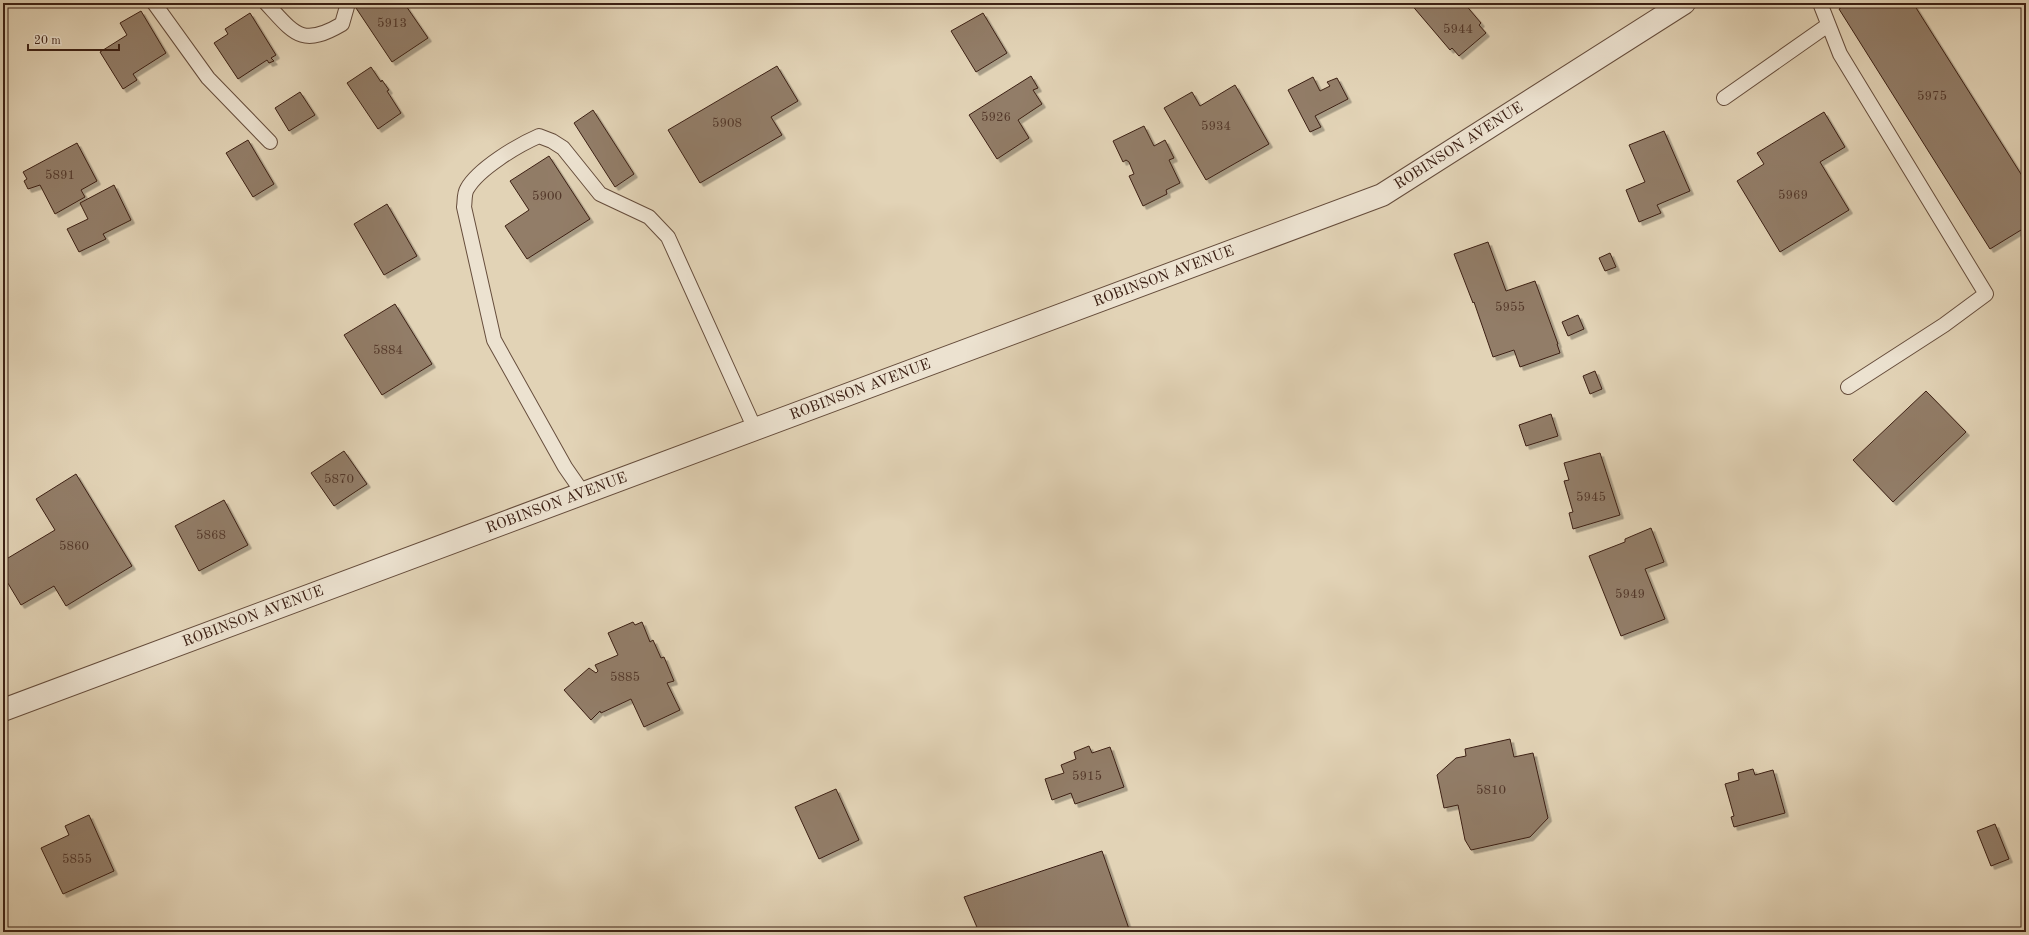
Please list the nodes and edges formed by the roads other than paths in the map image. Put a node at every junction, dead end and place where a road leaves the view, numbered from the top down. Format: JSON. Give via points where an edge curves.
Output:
{"nodes":[{"id":1,"x":154,"y":3,"type":"edge"},
{"id":2,"x":266,"y":3,"type":"edge"},
{"id":3,"x":348,"y":3,"type":"edge"},
{"id":4,"x":1684,"y":3,"type":"edge"},
{"id":5,"x":1820,"y":3,"type":"edge"},
{"id":6,"x":1828,"y":25,"type":"junction"},
{"id":7,"x":1724,"y":98,"type":"dead end"},
{"id":8,"x":270,"y":142,"type":"dead end"},
{"id":9,"x":1848,"y":387,"type":"dead end"},
{"id":10,"x":755,"y":429,"type":"junction"},
{"id":11,"x":583,"y":493,"type":"junction"},
{"id":12,"x":3,"y":710,"type":"edge"}],
"edges":[{"from":1,"to":8,"type":"lane","via":[[208,78]]},
{"from":2,"to":3,"type":"lane","via":[[293,32],[310,37],[327,33],[342,24]]},
{"from":4,"to":10,"type":"street","name":"ROBINSON AVENUE","via":[[1382,195]]},
{"from":5,"to":6,"type":"lane"},
{"from":6,"to":7,"type":"lane"},
{"from":6,"to":9,"type":"lane","via":[[1840,54],[1986,294],[1944,325]]},
{"from":10,"to":11,"type":"street","name":"ROBINSON AVENUE"},
{"from":10,"to":11,"type":"lane","via":[[668,237],[649,217],[600,194],[563,148],[539,136],[525,142],[476,176],[466,190],[464,207],[494,340],[565,467]]},
{"from":11,"to":12,"type":"street","name":"ROBINSON AVENUE"}]}
